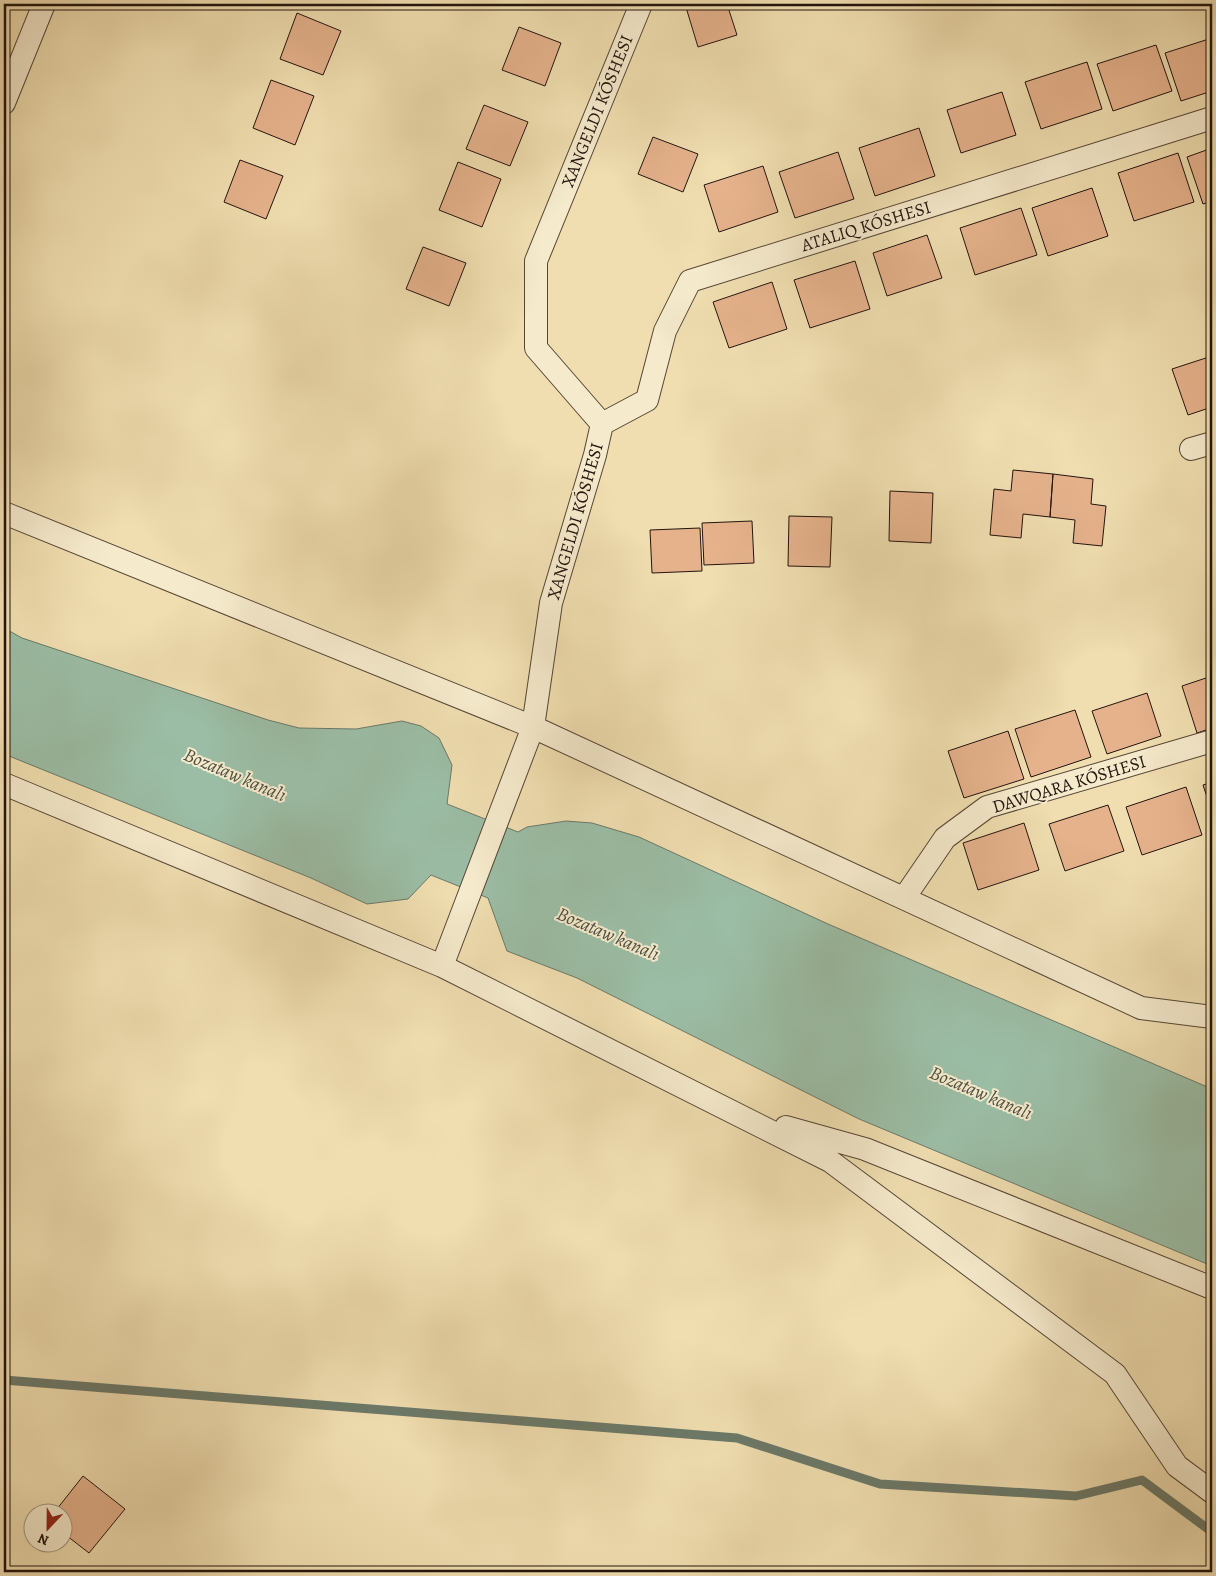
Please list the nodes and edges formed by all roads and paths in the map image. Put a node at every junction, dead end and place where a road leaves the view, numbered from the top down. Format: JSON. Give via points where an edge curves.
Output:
{"nodes":[{"id":1,"x":44,"y":4,"type":"edge"},
{"id":2,"x":641,"y":4,"type":"edge"},
{"id":3,"x":4,"y":103,"type":"edge"},
{"id":4,"x":1212,"y":118,"type":"edge"},
{"id":5,"x":602,"y":424,"type":"junction"},
{"id":6,"x":4,"y":513,"type":"edge"},
{"id":7,"x":534,"y":727,"type":"junction"},
{"id":8,"x":1212,"y":741,"type":"edge"},
{"id":9,"x":4,"y":784,"type":"edge"},
{"id":10,"x":904,"y":898,"type":"junction"},
{"id":11,"x":442,"y":966,"type":"junction"},
{"id":12,"x":1212,"y":1017,"type":"edge"},
{"id":13,"x":736,"y":1114,"type":"junction"},
{"id":14,"x":1212,"y":1288,"type":"edge"},
{"id":15,"x":1212,"y":1492,"type":"edge"}],
"edges":[{"from":1,"to":3,"type":"street"},
{"from":2,"to":5,"type":"street","name":"XANGELDI KÓSHESI","via":[[536,262],[536,348]]},
{"from":4,"to":5,"type":"street","via":[[690,281],[665,331],[647,400]]},
{"from":5,"to":7,"type":"street","name":"XANGELDI KÓSHESI","via":[[551,603]]},
{"from":6,"to":7,"type":"street"},
{"from":7,"to":10,"type":"street"},
{"from":7,"to":11,"type":"street","name":"XANGELDI KÓSHESI"},
{"from":8,"to":10,"type":"street","name":"DAWQARA KÓSHESI","via":[[987,807],[945,838]]},
{"from":9,"to":11,"type":"street"},
{"from":10,"to":12,"type":"street","via":[[1141,1008]]},
{"from":11,"to":13,"type":"street"},
{"from":13,"to":14,"type":"street","via":[[865,1149]]},
{"from":13,"to":15,"type":"street","via":[[830,1161],[1115,1374],[1177,1466]]}]}
